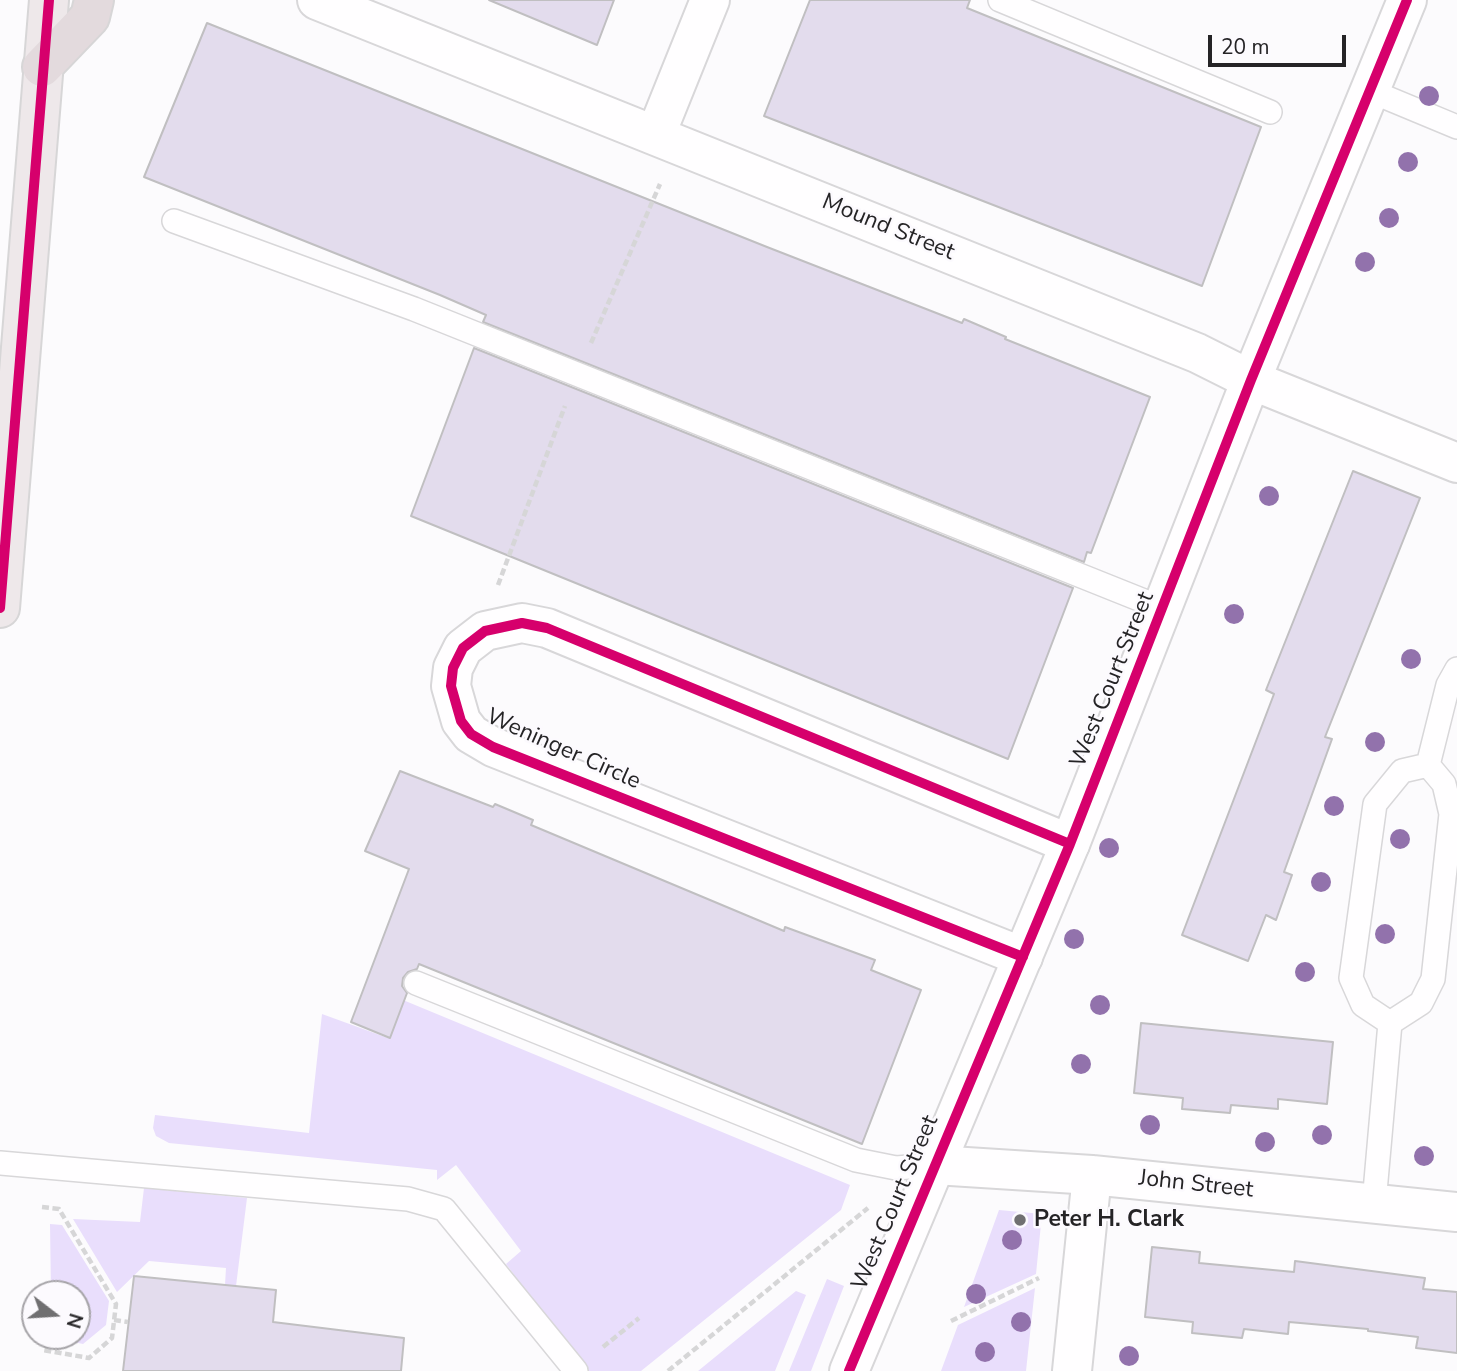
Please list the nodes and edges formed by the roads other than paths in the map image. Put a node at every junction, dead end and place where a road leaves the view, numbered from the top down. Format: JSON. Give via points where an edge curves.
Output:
{"nodes":[{"id":1,"x":49,"y":0,"type":"edge"},
{"id":2,"x":94,"y":0,"type":"edge"},
{"id":3,"x":317,"y":0,"type":"edge"},
{"id":4,"x":710,"y":0,"type":"edge"},
{"id":5,"x":1000,"y":0,"type":"edge"},
{"id":6,"x":1407,"y":0,"type":"edge"},
{"id":7,"x":42,"y":67,"type":"junction"},
{"id":8,"x":1368,"y":90,"type":"junction"},
{"id":9,"x":1270,"y":113,"type":"dead end"},
{"id":10,"x":1457,"y":127,"type":"edge"},
{"id":11,"x":656,"y":134,"type":"junction"},
{"id":12,"x":174,"y":221,"type":"dead end"},
{"id":13,"x":13,"y":310,"type":"edge"},
{"id":14,"x":1251,"y":380,"type":"junction"},
{"id":15,"x":1457,"y":463,"type":"edge"},
{"id":16,"x":0,"y":608,"type":"edge"},
{"id":17,"x":1164,"y":609,"type":"junction"},
{"id":18,"x":1457,"y":669,"type":"edge"},
{"id":19,"x":1428,"y":765,"type":"junction"},
{"id":20,"x":1070,"y":844,"type":"junction"},
{"id":21,"x":1023,"y":957,"type":"junction"},
{"id":22,"x":416,"y":984,"type":"dead end"},
{"id":23,"x":1390,"y":1023,"type":"junction"},
{"id":24,"x":0,"y":1163,"type":"edge"},
{"id":25,"x":935,"y":1164,"type":"junction"},
{"id":26,"x":1092,"y":1175,"type":"junction"},
{"id":27,"x":1374,"y":1203,"type":"junction"},
{"id":28,"x":1457,"y":1212,"type":"edge"},
{"id":29,"x":576,"y":1371,"type":"edge"},
{"id":30,"x":849,"y":1371,"type":"edge"},
{"id":31,"x":1072,"y":1371,"type":"edge"}],
"edges":[{"from":1,"to":7,"type":"main road"},
{"from":2,"to":7,"type":"highway","via":[[90,17]]},
{"from":3,"to":11,"type":"street","name":"Mound Street"},
{"from":4,"to":11,"type":"street"},
{"from":5,"to":9,"type":"lane"},
{"from":6,"to":8,"type":"street","name":"West Court Street"},
{"from":7,"to":13,"type":"main road"},
{"from":8,"to":10,"type":"lane"},
{"from":8,"to":14,"type":"street","name":"West Court Street"},
{"from":11,"to":14,"type":"street","name":"Mound Street","via":[[1197,353]]},
{"from":12,"to":17,"type":"lane","via":[[439,318]]},
{"from":13,"to":16,"type":"main road"},
{"from":14,"to":15,"type":"street","name":"Mound Street"},
{"from":14,"to":17,"type":"street","name":"West Court Street"},
{"from":17,"to":20,"type":"street","name":"West Court Street"},
{"from":18,"to":19,"type":"lane","via":[[1448,685]]},
{"from":19,"to":23,"type":"lane","via":[[1444,784],[1451,814],[1433,979],[1421,1003]]},
{"from":19,"to":23,"type":"lane","via":[[1402,771],[1374,804],[1351,978],[1363,1005]]},
{"from":20,"to":21,"type":"street","name":"West Court Street"},
{"from":20,"to":21,"type":"street","name":"Weninger Circle","via":[[547,628],[522,623],[485,631],[463,648],[453,668],[451,686],[461,721],[471,734],[493,747]]},
{"from":21,"to":25,"type":"street","name":"West Court Street"},
{"from":22,"to":25,"type":"lane","via":[[856,1160],[896,1168]]},
{"from":23,"to":27,"type":"lane"},
{"from":24,"to":29,"type":"lane","via":[[408,1199],[444,1209]]},
{"from":25,"to":26,"type":"street","name":"John Street"},
{"from":25,"to":30,"type":"street","name":"West Court Street"},
{"from":26,"to":27,"type":"street","name":"John Street"},
{"from":26,"to":31,"type":"street"},
{"from":27,"to":28,"type":"street","name":"John Street"}]}
